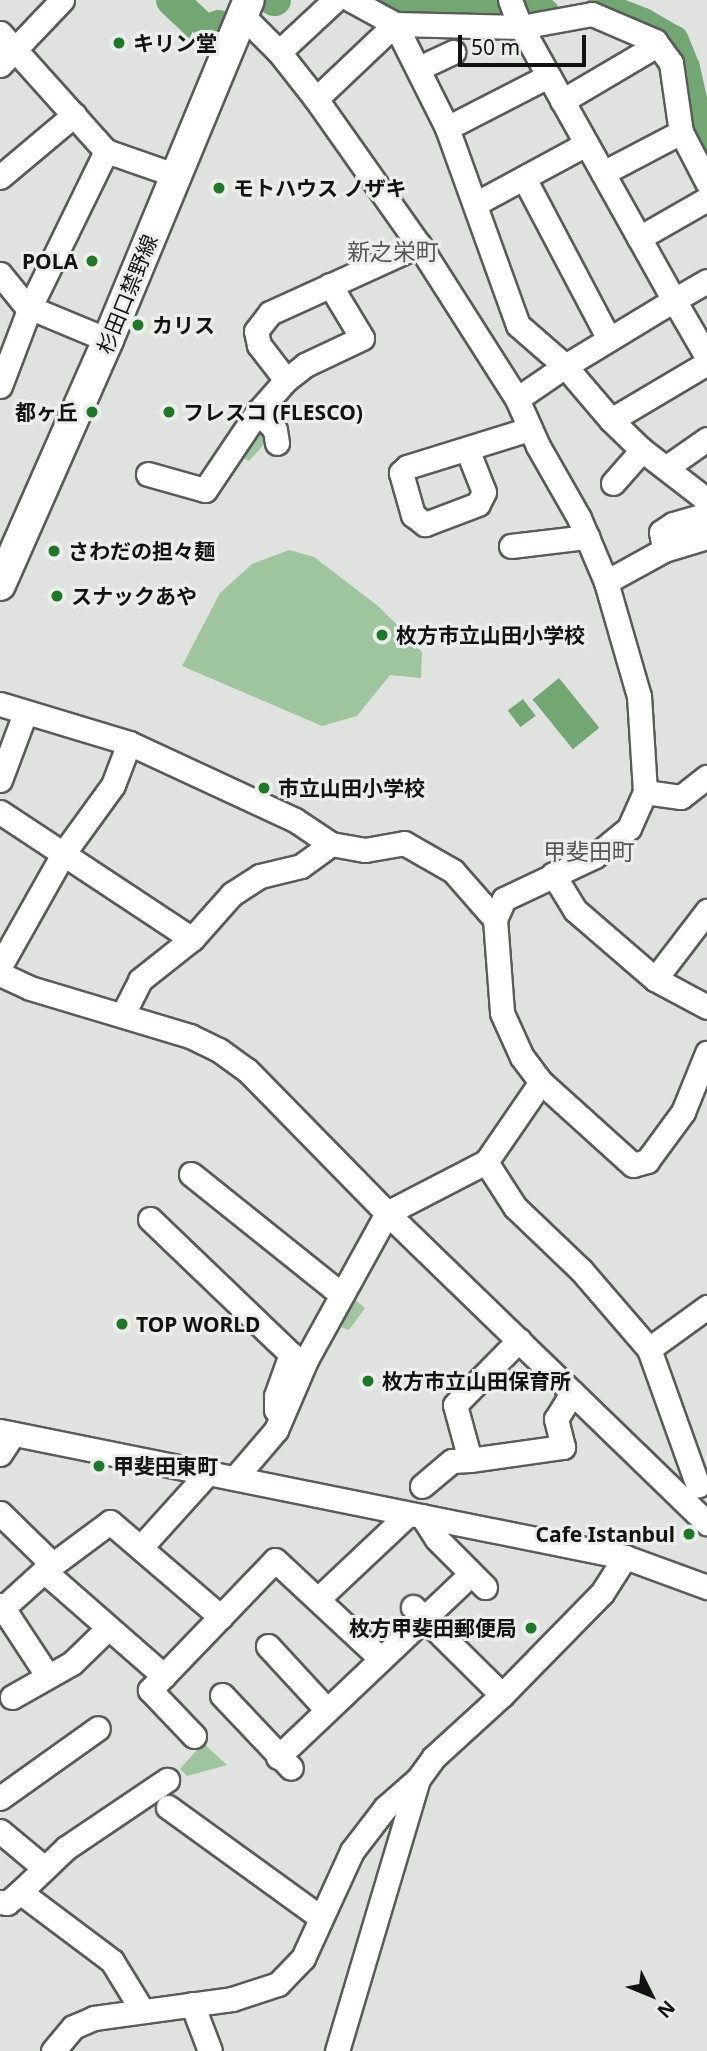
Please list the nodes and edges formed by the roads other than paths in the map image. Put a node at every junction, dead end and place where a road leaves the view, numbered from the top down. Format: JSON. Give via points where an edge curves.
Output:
{"nodes":[{"id":1,"x":62,"y":0,"type":"edge"},
{"id":2,"x":335,"y":0,"type":"edge"},
{"id":3,"x":366,"y":4,"type":"edge"},
{"id":4,"x":246,"y":8,"type":"edge"},
{"id":5,"x":515,"y":13,"type":"edge"},
{"id":6,"x":396,"y":24,"type":"junction"},
{"id":7,"x":0,"y":33,"type":"edge"},
{"id":8,"x":657,"y":45,"type":"junction"},
{"id":9,"x":279,"y":52,"type":"junction"},
{"id":10,"x":454,"y":52,"type":"dead end"},
{"id":11,"x":8,"y":58,"type":"edge"},
{"id":12,"x":419,"y":68,"type":"junction"},
{"id":13,"x":548,"y":76,"type":"junction"},
{"id":14,"x":316,"y":99,"type":"junction"},
{"id":15,"x":562,"y":101,"type":"junction"},
{"id":16,"x":74,"y":115,"type":"junction"},
{"id":17,"x":447,"y":128,"type":"junction"},
{"id":18,"x":681,"y":132,"type":"junction"},
{"id":19,"x":586,"y":144,"type":"junction"},
{"id":20,"x":106,"y":151,"type":"junction"},
{"id":21,"x":603,"y":173,"type":"junction"},
{"id":22,"x":175,"y":176,"type":"junction"},
{"id":23,"x":0,"y":177,"type":"edge"},
{"id":24,"x":524,"y":178,"type":"junction"},
{"id":25,"x":707,"y":181,"type":"edge"},
{"id":26,"x":707,"y":199,"type":"edge"},
{"id":27,"x":475,"y":204,"type":"junction"},
{"id":28,"x":639,"y":238,"type":"junction"},
{"id":29,"x":419,"y":245,"type":"junction"},
{"id":30,"x":0,"y":274,"type":"edge"},
{"id":31,"x":707,"y":281,"type":"edge"},
{"id":32,"x":330,"y":285,"type":"junction"},
{"id":33,"x":674,"y":300,"type":"junction"},
{"id":34,"x":30,"y":307,"type":"junction"},
{"id":35,"x":609,"y":339,"type":"junction"},
{"id":36,"x":108,"y":340,"type":"junction"},
{"id":37,"x":707,"y":357,"type":"edge"},
{"id":38,"x":707,"y":363,"type":"edge"},
{"id":39,"x":565,"y":366,"type":"junction"},
{"id":40,"x":286,"y":380,"type":"junction"},
{"id":41,"x":0,"y":386,"type":"edge"},
{"id":42,"x":517,"y":399,"type":"junction"},
{"id":43,"x":258,"y":411,"type":"junction"},
{"id":44,"x":611,"y":420,"type":"junction"},
{"id":45,"x":530,"y":429,"type":"junction"},
{"id":46,"x":707,"y":439,"type":"edge"},
{"id":47,"x":277,"y":443,"type":"dead end"},
{"id":48,"x":467,"y":449,"type":"dead end"},
{"id":49,"x":642,"y":450,"type":"junction"},
{"id":50,"x":667,"y":467,"type":"junction"},
{"id":51,"x":148,"y":474,"type":"dead end"},
{"id":52,"x":612,"y":483,"type":"dead end"},
{"id":53,"x":707,"y":500,"type":"edge"},
{"id":54,"x":707,"y":514,"type":"edge"},
{"id":55,"x":587,"y":537,"type":"junction"},
{"id":56,"x":707,"y":537,"type":"edge"},
{"id":57,"x":511,"y":546,"type":"dead end"},
{"id":58,"x":664,"y":550,"type":"junction"},
{"id":59,"x":606,"y":582,"type":"junction"},
{"id":60,"x":0,"y":583,"type":"edge"},
{"id":61,"x":0,"y":704,"type":"edge"},
{"id":62,"x":25,"y":713,"type":"junction"},
{"id":63,"x":129,"y":743,"type":"junction"},
{"id":64,"x":707,"y":777,"type":"edge"},
{"id":65,"x":0,"y":780,"type":"edge"},
{"id":66,"x":645,"y":792,"type":"junction"},
{"id":67,"x":1,"y":815,"type":"edge"},
{"id":68,"x":331,"y":844,"type":"junction"},
{"id":69,"x":63,"y":854,"type":"junction"},
{"id":70,"x":553,"y":874,"type":"junction"},
{"id":71,"x":707,"y":911,"type":"edge"},
{"id":72,"x":495,"y":919,"type":"junction"},
{"id":73,"x":192,"y":939,"type":"junction"},
{"id":74,"x":0,"y":966,"type":"edge"},
{"id":75,"x":0,"y":974,"type":"edge"},
{"id":76,"x":656,"y":979,"type":"junction"},
{"id":77,"x":707,"y":1007,"type":"edge"},
{"id":78,"x":123,"y":1014,"type":"junction"},
{"id":79,"x":707,"y":1053,"type":"edge"},
{"id":80,"x":541,"y":1082,"type":"junction"},
{"id":81,"x":486,"y":1162,"type":"junction"},
{"id":82,"x":191,"y":1174,"type":"dead end"},
{"id":83,"x":387,"y":1213,"type":"junction"},
{"id":84,"x":150,"y":1219,"type":"dead end"},
{"id":85,"x":341,"y":1294,"type":"junction"},
{"id":86,"x":707,"y":1307,"type":"edge"},
{"id":87,"x":519,"y":1340,"type":"junction"},
{"id":88,"x":649,"y":1349,"type":"junction"},
{"id":89,"x":572,"y":1392,"type":"junction"},
{"id":90,"x":276,"y":1430,"type":"junction"},
{"id":91,"x":6,"y":1433,"type":"edge"},
{"id":92,"x":0,"y":1454,"type":"edge"},
{"id":93,"x":470,"y":1460,"type":"junction"},
{"id":94,"x":206,"y":1475,"type":"junction"},
{"id":95,"x":235,"y":1478,"type":"junction"},
{"id":96,"x":422,"y":1486,"type":"dead end"},
{"id":97,"x":689,"y":1492,"type":"junction"},
{"id":98,"x":0,"y":1513,"type":"edge"},
{"id":99,"x":415,"y":1515,"type":"junction"},
{"id":100,"x":707,"y":1522,"type":"edge"},
{"id":101,"x":141,"y":1547,"type":"junction"},
{"id":102,"x":625,"y":1557,"type":"junction"},
{"id":103,"x":48,"y":1568,"type":"junction"},
{"id":104,"x":707,"y":1587,"type":"edge"},
{"id":105,"x":318,"y":1599,"type":"junction"},
{"id":106,"x":1,"y":1606,"type":"edge"},
{"id":107,"x":418,"y":1612,"type":"junction"},
{"id":108,"x":221,"y":1617,"type":"junction"},
{"id":109,"x":108,"y":1628,"type":"junction"},
{"id":110,"x":268,"y":1646,"type":"dead end"},
{"id":111,"x":380,"y":1658,"type":"junction"},
{"id":112,"x":47,"y":1675,"type":"junction"},
{"id":113,"x":164,"y":1676,"type":"junction"},
{"id":114,"x":222,"y":1695,"type":"dead end"},
{"id":115,"x":502,"y":1695,"type":"junction"},
{"id":116,"x":12,"y":1697,"type":"dead end"},
{"id":117,"x":327,"y":1710,"type":"junction"},
{"id":118,"x":98,"y":1728,"type":"dead end"},
{"id":119,"x":194,"y":1736,"type":"dead end"},
{"id":120,"x":418,"y":1779,"type":"junction"},
{"id":121,"x":167,"y":1780,"type":"dead end"},
{"id":122,"x":0,"y":1798,"type":"edge"},
{"id":123,"x":169,"y":1807,"type":"dead end"},
{"id":124,"x":0,"y":1831,"type":"edge"},
{"id":125,"x":43,"y":1867,"type":"junction"},
{"id":126,"x":10,"y":1897,"type":"edge"},
{"id":127,"x":320,"y":1917,"type":"junction"},
{"id":128,"x":192,"y":2004,"type":"junction"},
{"id":129,"x":142,"y":2010,"type":"junction"},
{"id":130,"x":52,"y":2051,"type":"edge"},
{"id":131,"x":210,"y":2051,"type":"edge"},
{"id":132,"x":337,"y":2051,"type":"edge"}],
"edges":[{"from":1,"to":11,"type":"street"},
{"from":2,"to":9,"type":"street"},
{"from":3,"to":6,"type":"street"},
{"from":4,"to":9,"type":"street"},
{"from":4,"to":22,"type":"main road","name":"杉田口禁野線"},
{"from":5,"to":6,"type":"street"},
{"from":5,"to":8,"type":"street","via":[[592,14]]},
{"from":5,"to":13,"type":"street"},
{"from":6,"to":12,"type":"street"},
{"from":6,"to":14,"type":"street"},
{"from":7,"to":11,"type":"street"},
{"from":8,"to":15,"type":"street"},
{"from":8,"to":18,"type":"street","via":[[671,63]]},
{"from":9,"to":14,"type":"street"},
{"from":10,"to":12,"type":"street"},
{"from":11,"to":16,"type":"street"},
{"from":12,"to":17,"type":"street"},
{"from":13,"to":15,"type":"street"},
{"from":13,"to":17,"type":"street"},
{"from":14,"to":29,"type":"street"},
{"from":15,"to":19,"type":"street"},
{"from":16,"to":20,"type":"street"},
{"from":16,"to":23,"type":"street"},
{"from":17,"to":27,"type":"street"},
{"from":18,"to":21,"type":"street"},
{"from":18,"to":25,"type":"street"},
{"from":19,"to":21,"type":"street"},
{"from":19,"to":24,"type":"street"},
{"from":20,"to":22,"type":"street"},
{"from":20,"to":34,"type":"street"},
{"from":21,"to":28,"type":"street"},
{"from":22,"to":36,"type":"main road","name":"杉田口禁野線"},
{"from":24,"to":27,"type":"street"},
{"from":24,"to":35,"type":"street"},
{"from":26,"to":28,"type":"street"},
{"from":27,"to":39,"type":"street","via":[[518,325]]},
{"from":28,"to":33,"type":"street"},
{"from":29,"to":32,"type":"street"},
{"from":29,"to":42,"type":"street"},
{"from":30,"to":34,"type":"street"},
{"from":31,"to":33,"type":"street"},
{"from":32,"to":40,"type":"street","via":[[270,313],[256,331],[258,345]]},
{"from":32,"to":40,"type":"street","via":[[362,338],[305,365]]},
{"from":33,"to":35,"type":"street"},
{"from":33,"to":37,"type":"street"},
{"from":34,"to":36,"type":"street"},
{"from":34,"to":41,"type":"street"},
{"from":35,"to":39,"type":"street"},
{"from":36,"to":60,"type":"main road","name":"杉田口禁野線"},
{"from":38,"to":44,"type":"street"},
{"from":39,"to":42,"type":"street"},
{"from":39,"to":44,"type":"street"},
{"from":40,"to":43,"type":"street"},
{"from":42,"to":45,"type":"street"},
{"from":43,"to":47,"type":"street","via":[[275,430]]},
{"from":43,"to":51,"type":"street","via":[[214,494]]},
{"from":44,"to":49,"type":"street"},
{"from":45,"to":48,"type":"street"},
{"from":45,"to":55,"type":"street"},
{"from":46,"to":50,"type":"street"},
{"from":49,"to":50,"type":"street"},
{"from":49,"to":52,"type":"street"},
{"from":50,"to":53,"type":"street"},
{"from":54,"to":58,"type":"street","via":[[661,532]]},
{"from":55,"to":57,"type":"street"},
{"from":55,"to":59,"type":"street"},
{"from":56,"to":58,"type":"street"},
{"from":58,"to":59,"type":"street"},
{"from":59,"to":66,"type":"street","via":[[639,696]]},
{"from":61,"to":62,"type":"street"},
{"from":62,"to":63,"type":"street"},
{"from":62,"to":65,"type":"street"},
{"from":63,"to":68,"type":"street","via":[[295,820]]},
{"from":63,"to":69,"type":"street","via":[[109,791]]},
{"from":64,"to":66,"type":"street","via":[[681,797]]},
{"from":66,"to":70,"type":"street","via":[[629,828],[595,856]]},
{"from":67,"to":69,"type":"street"},
{"from":68,"to":72,"type":"street","via":[[365,850],[404,843],[453,871]]},
{"from":68,"to":73,"type":"street","via":[[301,866],[260,876],[232,894]]},
{"from":69,"to":73,"type":"street"},
{"from":69,"to":74,"type":"street"},
{"from":70,"to":72,"type":"street","via":[[504,900]]},
{"from":70,"to":76,"type":"street","via":[[575,911]]},
{"from":71,"to":76,"type":"street"},
{"from":72,"to":80,"type":"street","via":[[502,1013],[522,1058]]},
{"from":73,"to":78,"type":"street","via":[[140,981]]},
{"from":75,"to":78,"type":"street","via":[[30,988]]},
{"from":76,"to":77,"type":"street"},
{"from":78,"to":83,"type":"street","via":[[190,1036],[247,1070]]},
{"from":79,"to":80,"type":"street","via":[[683,1112],[647,1161],[633,1166]]},
{"from":80,"to":81,"type":"street"},
{"from":81,"to":83,"type":"street"},
{"from":81,"to":88,"type":"street","via":[[515,1208],[581,1270]]},
{"from":82,"to":85,"type":"street"},
{"from":83,"to":85,"type":"street"},
{"from":83,"to":87,"type":"street"},
{"from":84,"to":90,"type":"street","via":[[291,1354],[276,1396]]},
{"from":85,"to":90,"type":"street"},
{"from":86,"to":88,"type":"street"},
{"from":87,"to":89,"type":"street"},
{"from":87,"to":93,"type":"street","via":[[456,1405]]},
{"from":88,"to":97,"type":"street"},
{"from":89,"to":93,"type":"street","via":[[556,1419],[563,1447]]},
{"from":89,"to":97,"type":"street"},
{"from":90,"to":95,"type":"street"},
{"from":91,"to":92,"type":"street"},
{"from":91,"to":94,"type":"street"},
{"from":93,"to":96,"type":"street","via":[[452,1461]]},
{"from":94,"to":95,"type":"street"},
{"from":94,"to":101,"type":"street"},
{"from":95,"to":99,"type":"street"},
{"from":97,"to":100,"type":"street"},
{"from":98,"to":103,"type":"street"},
{"from":99,"to":102,"type":"street"},
{"from":99,"to":105,"type":"street"},
{"from":99,"to":107,"type":"street","via":[[478,1580]]},
{"from":101,"to":103,"type":"street","via":[[110,1522]]},
{"from":101,"to":108,"type":"street"},
{"from":102,"to":104,"type":"street"},
{"from":102,"to":115,"type":"street","via":[[602,1593]]},
{"from":103,"to":106,"type":"street"},
{"from":103,"to":109,"type":"street"},
{"from":105,"to":108,"type":"street","via":[[275,1560]]},
{"from":105,"to":111,"type":"street"},
{"from":106,"to":112,"type":"street"},
{"from":107,"to":111,"type":"street"},
{"from":107,"to":115,"type":"street"},
{"from":108,"to":113,"type":"street"},
{"from":109,"to":112,"type":"street","via":[[72,1663]]},
{"from":109,"to":113,"type":"street"},
{"from":110,"to":117,"type":"street"},
{"from":111,"to":117,"type":"street"},
{"from":112,"to":116,"type":"street"},
{"from":113,"to":119,"type":"street","via":[[150,1690]]},
{"from":114,"to":117,"type":"street","via":[[285,1762]]},
{"from":115,"to":120,"type":"street","via":[[433,1758]]},
{"from":118,"to":122,"type":"street","via":[[46,1773]]},
{"from":120,"to":127,"type":"street","via":[[385,1808],[352,1851]]},
{"from":120,"to":132,"type":"street"},
{"from":121,"to":125,"type":"street"},
{"from":123,"to":127,"type":"street"},
{"from":124,"to":125,"type":"street"},
{"from":125,"to":126,"type":"street"},
{"from":126,"to":129,"type":"street","via":[[112,1961]]},
{"from":127,"to":128,"type":"street","via":[[303,1958],[278,1984],[232,1999]]},
{"from":128,"to":129,"type":"street"},
{"from":128,"to":131,"type":"street"},
{"from":129,"to":130,"type":"street","via":[[83,2022]]}]}
